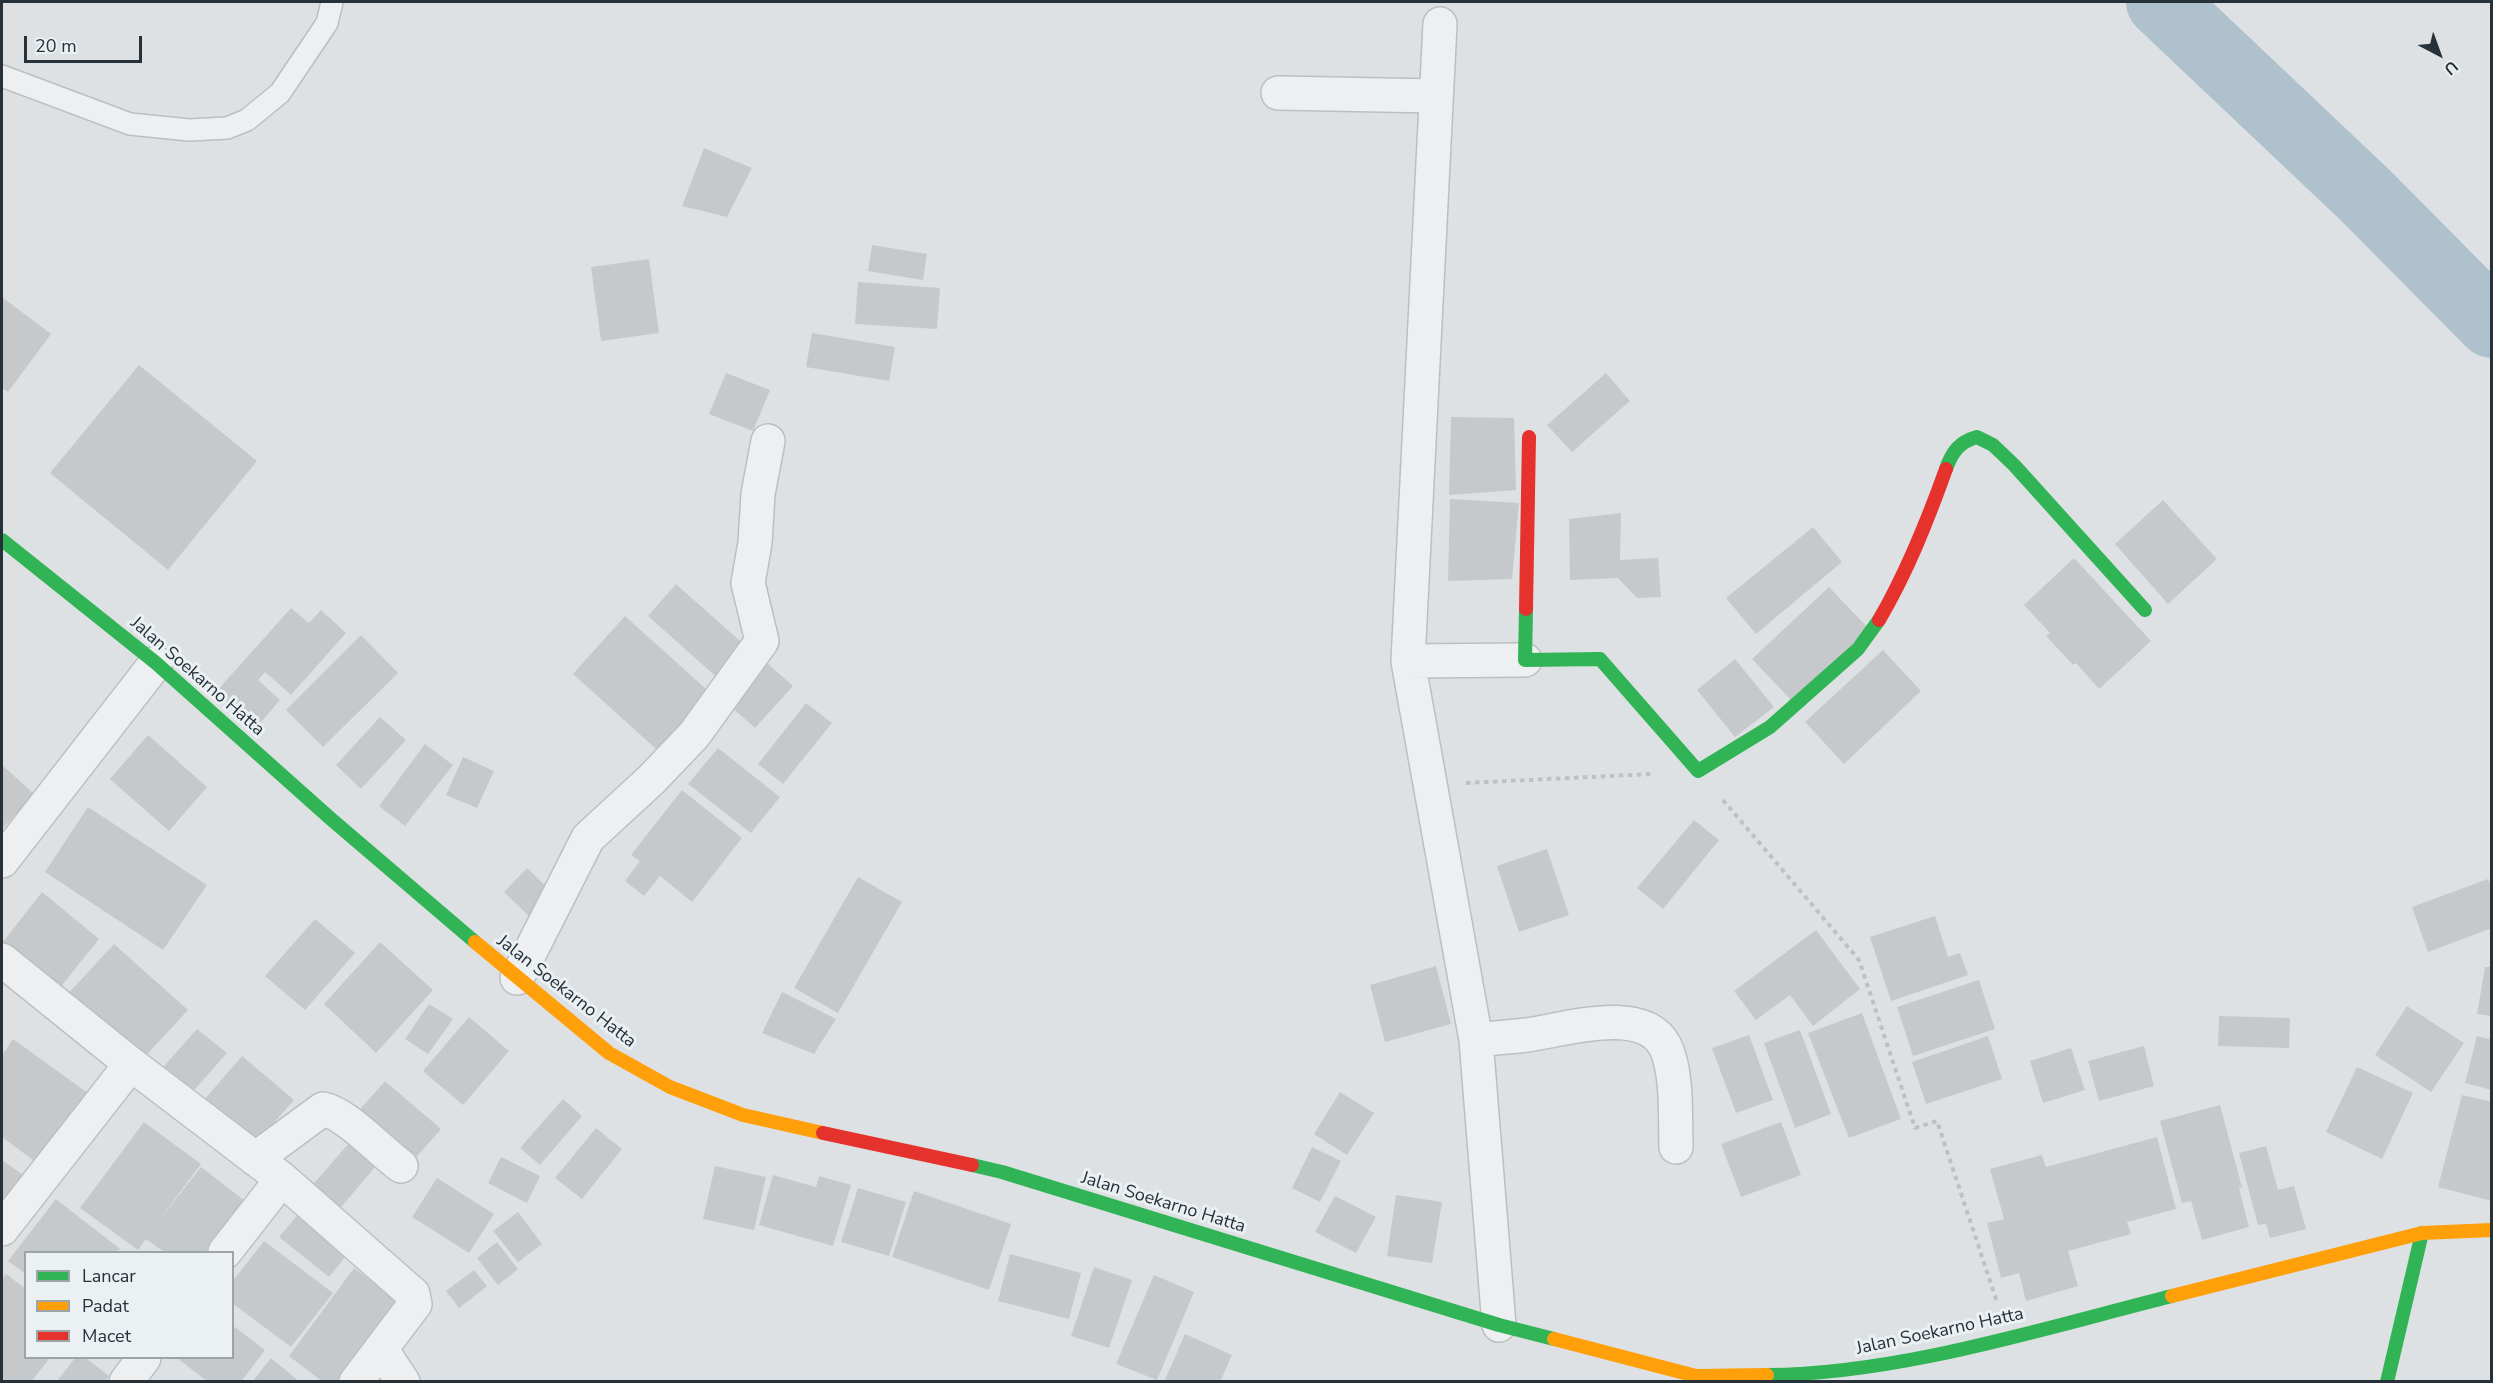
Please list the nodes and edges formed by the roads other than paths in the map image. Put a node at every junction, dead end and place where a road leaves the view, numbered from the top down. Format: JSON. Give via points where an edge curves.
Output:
{"nodes":[{"id":1,"x":332,"y":2,"type":"edge"},
{"id":2,"x":1440,"y":24,"type":"dead end"},
{"id":3,"x":2,"y":76,"type":"edge"},
{"id":4,"x":1278,"y":93,"type":"dead end"},
{"id":5,"x":1435,"y":96,"type":"junction"},
{"id":6,"x":1529,"y":437,"type":"dead end"},
{"id":7,"x":768,"y":441,"type":"dead end"},
{"id":8,"x":2,"y":540,"type":"edge"},
{"id":9,"x":2145,"y":610,"type":"dead end"},
{"id":10,"x":1525,"y":660,"type":"junction"},
{"id":11,"x":1408,"y":661,"type":"junction"},
{"id":12,"x":156,"y":663,"type":"junction"},
{"id":13,"x":2,"y":861,"type":"edge"},
{"id":14,"x":2,"y":960,"type":"edge"},
{"id":15,"x":517,"y":978,"type":"junction"},
{"id":16,"x":1476,"y":1040,"type":"junction"},
{"id":17,"x":131,"y":1064,"type":"junction"},
{"id":18,"x":1676,"y":1147,"type":"dead end"},
{"id":19,"x":255,"y":1160,"type":"junction"},
{"id":20,"x":401,"y":1166,"type":"dead end"},
{"id":21,"x":282,"y":1179,"type":"junction"},
{"id":22,"x":2,"y":1228,"type":"edge"},
{"id":23,"x":2492,"y":1230,"type":"edge"},
{"id":24,"x":2422,"y":1233,"type":"junction"},
{"id":25,"x":226,"y":1251,"type":"edge"},
{"id":26,"x":1499,"y":1325,"type":"junction"},
{"id":27,"x":381,"y":1349,"type":"junction"},
{"id":28,"x":143,"y":1359,"type":"edge"},
{"id":29,"x":126,"y":1382,"type":"edge"},
{"id":30,"x":356,"y":1382,"type":"edge"},
{"id":31,"x":404,"y":1382,"type":"edge"},
{"id":32,"x":2387,"y":1382,"type":"edge"}],
"edges":[{"from":1,"to":3,"type":"lane","via":[[327,23],[280,93],[248,120],[227,128],[189,130],[130,124]]},
{"from":2,"to":5,"type":"street"},
{"from":4,"to":5,"type":"street"},
{"from":5,"to":11,"type":"street"},
{"from":6,"to":10,"type":"street"},
{"from":7,"to":15,"type":"street","via":[[748,583],[762,641],[694,735],[588,838]]},
{"from":8,"to":12,"type":"street","name":"Jalan Soekarno Hatta"},
{"from":9,"to":10,"type":"street","via":[[2014,465],[1993,445],[1977,437],[1966,440],[1952,453],[1903,579],[1858,650],[1770,727],[1698,771],[1600,659]]},
{"from":10,"to":11,"type":"street"},
{"from":11,"to":16,"type":"street"},
{"from":12,"to":13,"type":"street"},
{"from":12,"to":15,"type":"street","name":"Jalan Soekarno Hatta"},
{"from":14,"to":17,"type":"street"},
{"from":15,"to":26,"type":"street","name":"Jalan Soekarno Hatta","via":[[609,1053],[670,1087],[743,1115],[1002,1172]]},
{"from":16,"to":18,"type":"street","via":[[1585,1024],[1642,1026],[1658,1036],[1672,1068]]},
{"from":16,"to":26,"type":"street"},
{"from":17,"to":19,"type":"street"},
{"from":17,"to":22,"type":"street"},
{"from":19,"to":20,"type":"street","via":[[323,1109],[350,1122]]},
{"from":19,"to":21,"type":"street"},
{"from":21,"to":25,"type":"street"},
{"from":21,"to":27,"type":"street","via":[[413,1294],[415,1304]]},
{"from":23,"to":24,"type":"street","name":"Jalan Soekarno Hatta"},
{"from":24,"to":26,"type":"street","name":"Jalan Soekarno Hatta","via":[[1888,1364],[1782,1375],[1696,1376]]},
{"from":24,"to":32,"type":"street"},
{"from":27,"to":30,"type":"street"},
{"from":27,"to":31,"type":"street"},
{"from":28,"to":29,"type":"street"}]}
